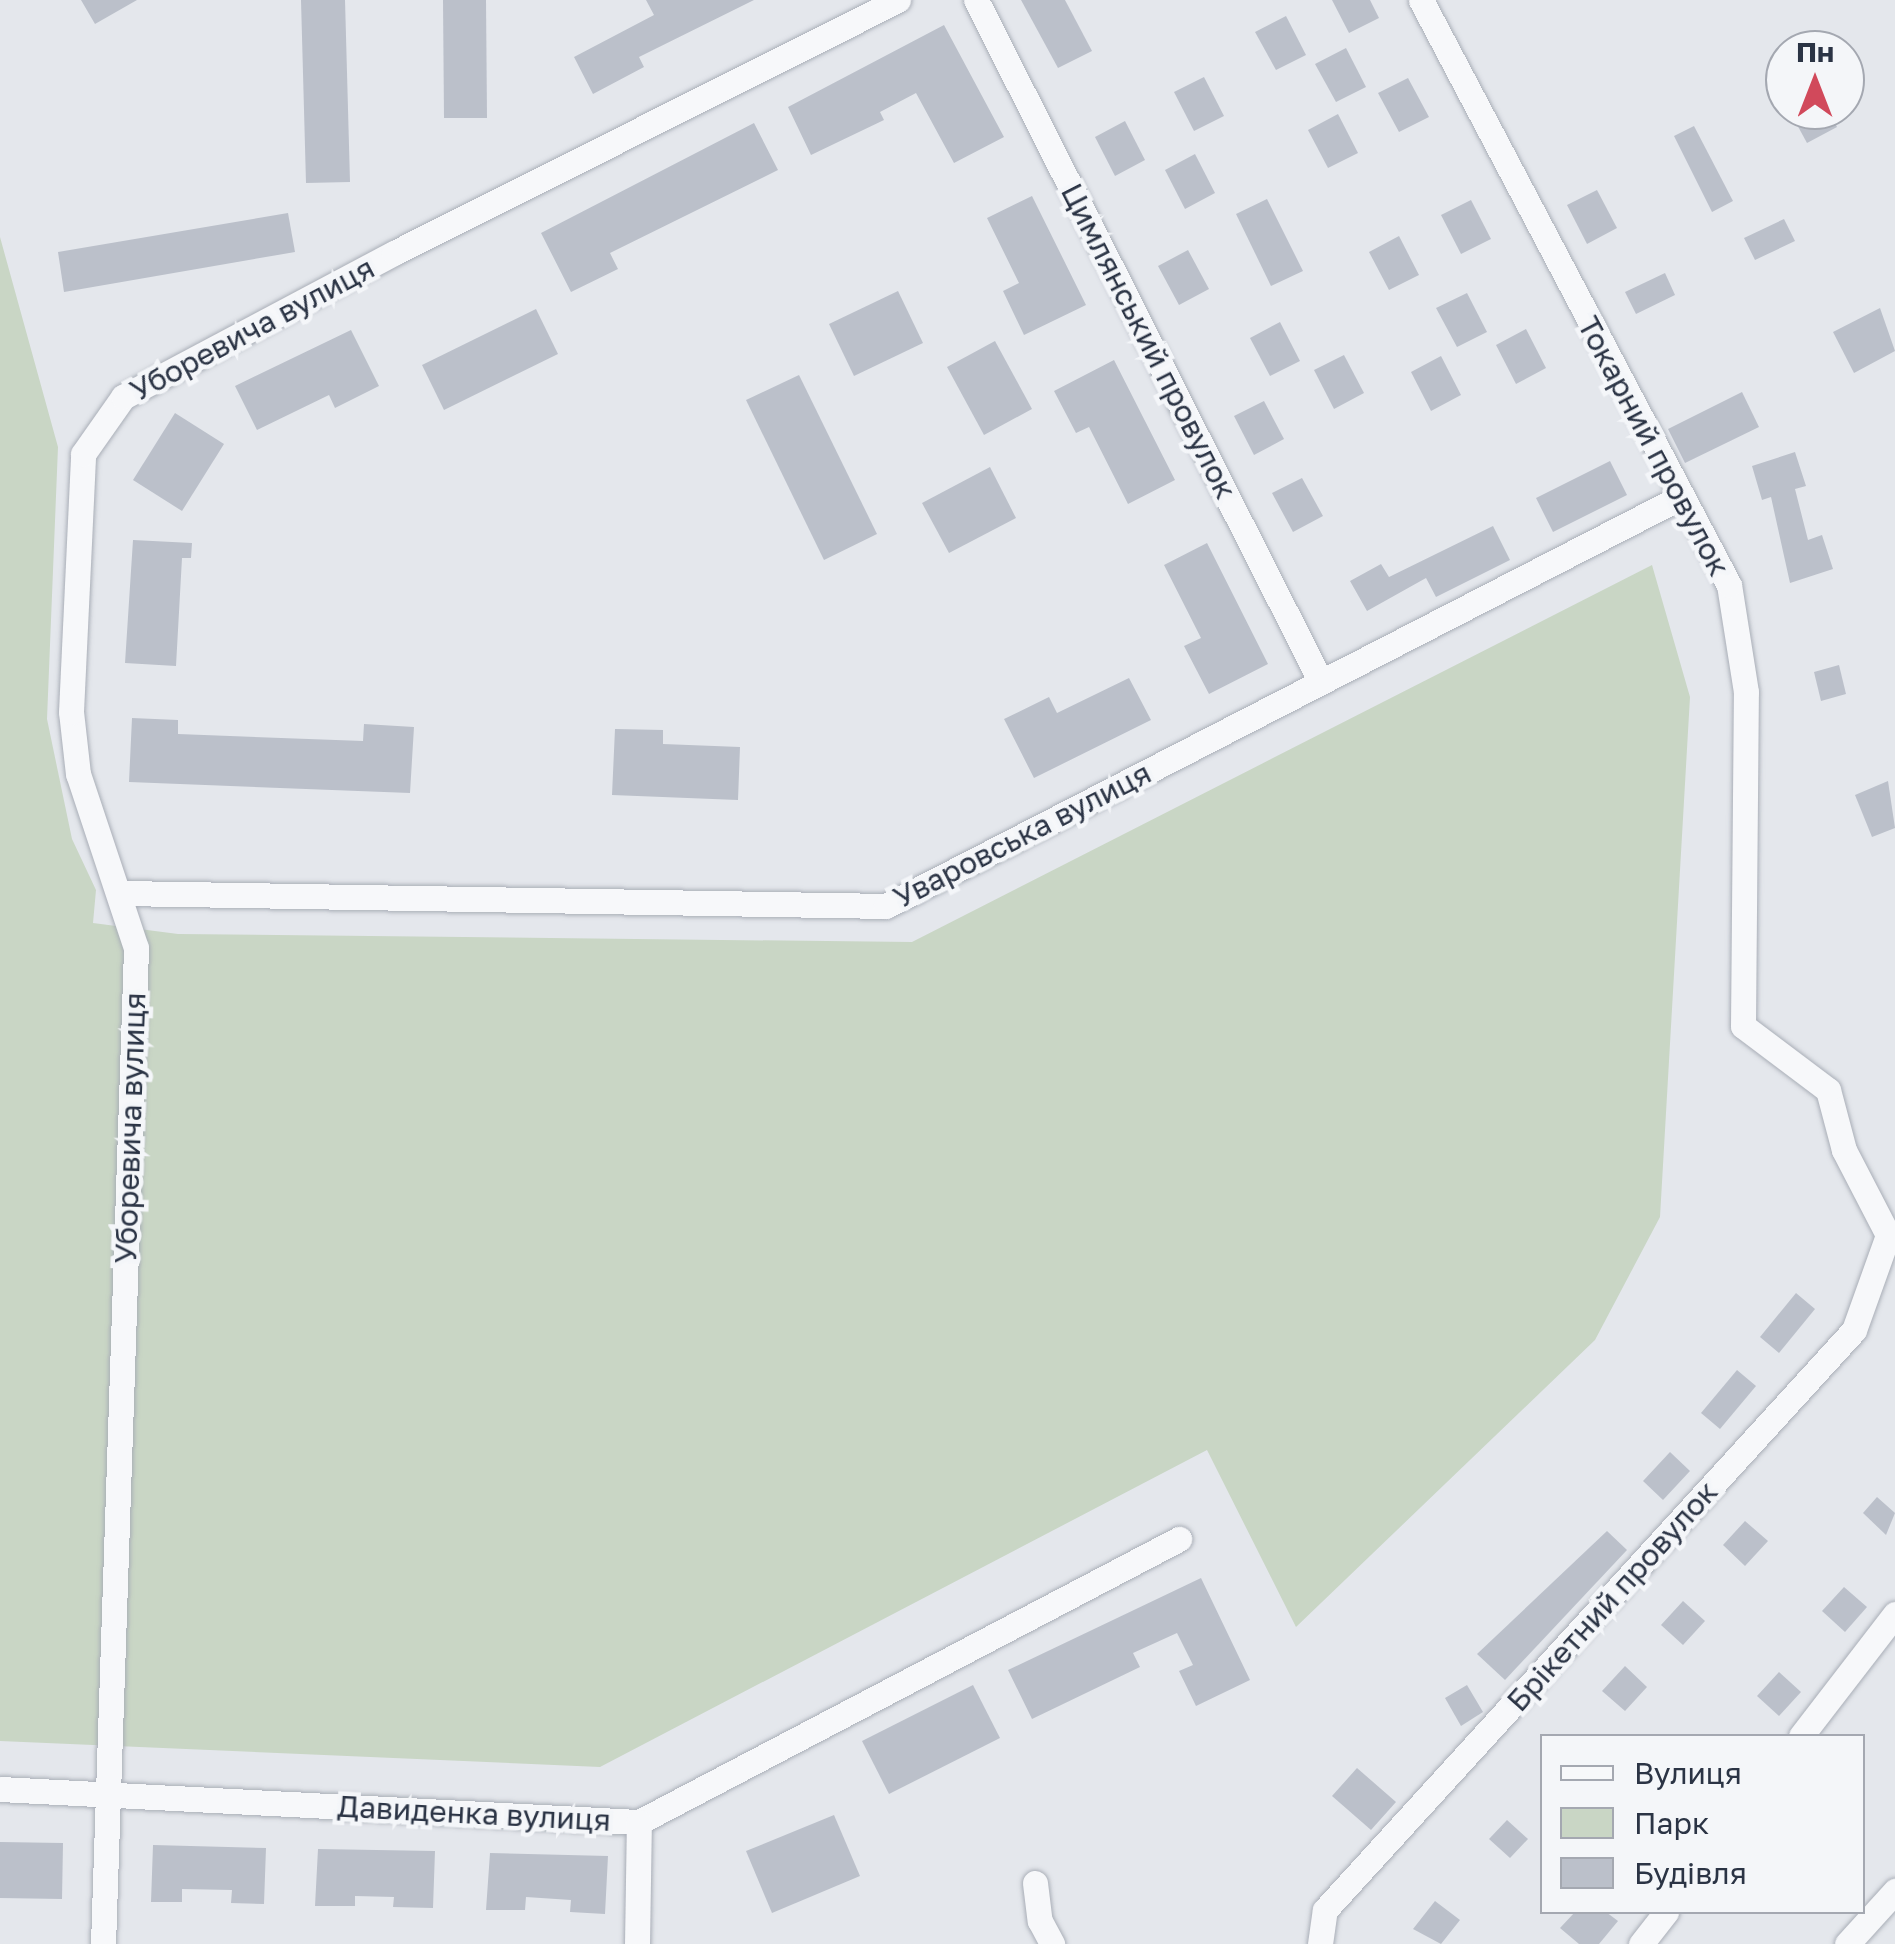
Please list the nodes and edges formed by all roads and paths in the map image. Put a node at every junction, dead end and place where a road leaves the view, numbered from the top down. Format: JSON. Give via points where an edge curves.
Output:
{"nodes":[{"id":1,"x":898,"y":0,"type":"edge"},
{"id":2,"x":976,"y":0,"type":"edge"},
{"id":3,"x":1420,"y":0,"type":"edge"},
{"id":4,"x":1679,"y":498,"type":"junction"},
{"id":5,"x":1321,"y":682,"type":"junction"},
{"id":6,"x":120,"y":893,"type":"junction"},
{"id":7,"x":1888,"y":1235,"type":"joint"},
{"id":8,"x":1178,"y":1539,"type":"dead end"},
{"id":9,"x":1895,"y":1614,"type":"edge"},
{"id":10,"x":1803,"y":1734,"type":"edge"},
{"id":11,"x":0,"y":1789,"type":"edge"},
{"id":12,"x":108,"y":1792,"type":"junction"},
{"id":13,"x":639,"y":1822,"type":"junction"},
{"id":14,"x":1035,"y":1883,"type":"dead end"},
{"id":15,"x":1895,"y":1891,"type":"edge"},
{"id":16,"x":1664,"y":1914,"type":"edge"},
{"id":17,"x":103,"y":1944,"type":"edge"},
{"id":18,"x":637,"y":1944,"type":"edge"},
{"id":19,"x":1052,"y":1944,"type":"edge"},
{"id":20,"x":1320,"y":1944,"type":"edge"},
{"id":21,"x":1641,"y":1944,"type":"edge"},
{"id":22,"x":1847,"y":1944,"type":"edge"}],
"edges":[{"from":1,"to":6,"type":"street","name":"Уборевича вулиця","via":[[394,253],[123,398],[100,424],[83,454],[70,712],[78,774]]},
{"from":2,"to":5,"type":"street","name":"Цимлянський провулок"},
{"from":3,"to":4,"type":"street","name":"Токарний провулок"},
{"from":4,"to":5,"type":"street","name":"Уваровська вулиця"},
{"from":4,"to":7,"type":"street","name":"Токарний провулок","via":[[1729,586],[1746,692],[1743,1026],[1828,1090],[1844,1150]]},
{"from":5,"to":6,"type":"street","name":"Уваровська вулиця","via":[[886,906]]},
{"from":6,"to":12,"type":"street","name":"Уборевича вулиця","via":[[136,948]]},
{"from":7,"to":20,"type":"street","name":"Брiкетний провулок","via":[[1854,1330],[1325,1910]]},
{"from":8,"to":13,"type":"street","name":"Давиденка вулиця"},
{"from":9,"to":10,"type":"street"},
{"from":11,"to":12,"type":"street","name":"Давиденка вулиця"},
{"from":12,"to":13,"type":"street","name":"Давиденка вулиця"},
{"from":12,"to":17,"type":"street","name":"Уборевича вулиця"},
{"from":13,"to":18,"type":"street"},
{"from":14,"to":19,"type":"street","via":[[1040,1921]]},
{"from":15,"to":22,"type":"street"},
{"from":16,"to":21,"type":"street"}]}
